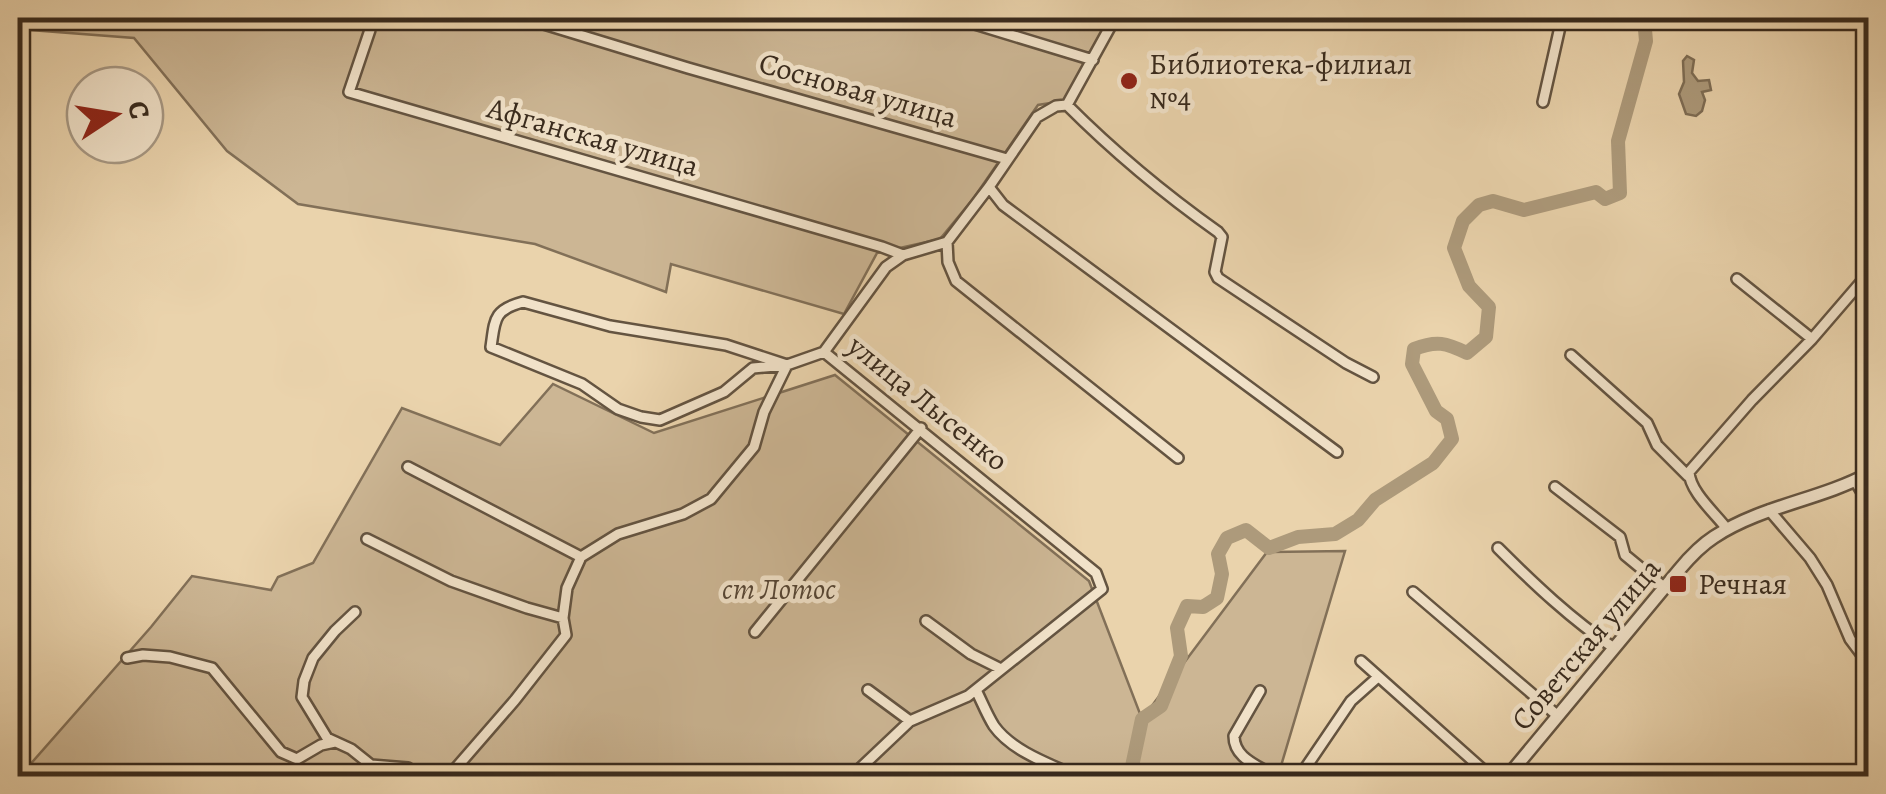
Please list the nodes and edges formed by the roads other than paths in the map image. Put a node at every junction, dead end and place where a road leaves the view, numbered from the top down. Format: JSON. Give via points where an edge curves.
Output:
{"nodes":[{"id":1,"x":382,"y":18,"type":"edge"},
{"id":2,"x":524,"y":18,"type":"edge"},
{"id":3,"x":955,"y":18,"type":"edge"},
{"id":4,"x":1115,"y":18,"type":"edge"},
{"id":5,"x":1562,"y":18,"type":"edge"},
{"id":6,"x":1092,"y":60,"type":"junction"},
{"id":7,"x":1542,"y":102,"type":"dead end"},
{"id":8,"x":1067,"y":105,"type":"junction"},
{"id":9,"x":1006,"y":159,"type":"junction"},
{"id":10,"x":989,"y":187,"type":"junction"},
{"id":11,"x":946,"y":242,"type":"junction"},
{"id":12,"x":904,"y":255,"type":"junction"},
{"id":13,"x":1868,"y":274,"type":"edge"},
{"id":14,"x":1738,"y":279,"type":"dead end"},
{"id":15,"x":1812,"y":339,"type":"junction"},
{"id":16,"x":824,"y":352,"type":"junction"},
{"id":17,"x":1570,"y":355,"type":"dead end"},
{"id":18,"x":787,"y":365,"type":"junction"},
{"id":19,"x":1373,"y":377,"type":"dead end"},
{"id":20,"x":920,"y":428,"type":"junction"},
{"id":21,"x":1337,"y":452,"type":"dead end"},
{"id":22,"x":1178,"y":458,"type":"dead end"},
{"id":23,"x":408,"y":467,"type":"dead end"},
{"id":24,"x":1868,"y":474,"type":"edge"},
{"id":25,"x":1688,"y":476,"type":"junction"},
{"id":26,"x":1855,"y":481,"type":"junction"},
{"id":27,"x":1555,"y":487,"type":"dead end"},
{"id":28,"x":1868,"y":502,"type":"edge"},
{"id":29,"x":1769,"y":510,"type":"junction"},
{"id":30,"x":1727,"y":529,"type":"junction"},
{"id":31,"x":367,"y":539,"type":"dead end"},
{"id":32,"x":1498,"y":548,"type":"dead end"},
{"id":33,"x":581,"y":558,"type":"junction"},
{"id":34,"x":1666,"y":588,"type":"junction"},
{"id":35,"x":1413,"y":592,"type":"dead end"},
{"id":36,"x":355,"y":612,"type":"dead end"},
{"id":37,"x":563,"y":618,"type":"junction"},
{"id":38,"x":926,"y":621,"type":"dead end"},
{"id":39,"x":755,"y":632,"type":"dead end"},
{"id":40,"x":1614,"y":648,"type":"junction"},
{"id":41,"x":127,"y":658,"type":"dead end"},
{"id":42,"x":1362,"y":661,"type":"dead end"},
{"id":43,"x":1868,"y":663,"type":"edge"},
{"id":44,"x":1002,"y":668,"type":"junction"},
{"id":45,"x":1378,"y":677,"type":"junction"},
{"id":46,"x":868,"y":690,"type":"dead end"},
{"id":47,"x":976,"y":690,"type":"junction"},
{"id":48,"x":1260,"y":691,"type":"dead end"},
{"id":49,"x":1558,"y":716,"type":"junction"},
{"id":50,"x":910,"y":721,"type":"junction"},
{"id":51,"x":335,"y":742,"type":"junction"},
{"id":52,"x":418,"y":776,"type":"edge"},
{"id":53,"x":448,"y":776,"type":"edge"},
{"id":54,"x":852,"y":776,"type":"edge"},
{"id":55,"x":1076,"y":776,"type":"edge"},
{"id":56,"x":1274,"y":776,"type":"edge"},
{"id":57,"x":1300,"y":776,"type":"edge"},
{"id":58,"x":1490,"y":776,"type":"edge"},
{"id":59,"x":1508,"y":776,"type":"edge"}],
"edges":[{"from":1,"to":12,"type":"street","name":"Афганская улица","via":[[371,27],[348,92]]},
{"from":2,"to":9,"type":"street","name":"Сосновая улица"},
{"from":3,"to":6,"type":"street"},
{"from":4,"to":6,"type":"street"},
{"from":5,"to":7,"type":"street"},
{"from":6,"to":8,"type":"street"},
{"from":8,"to":9,"type":"street","via":[[1038,116]]},
{"from":8,"to":19,"type":"street","via":[[1147,179],[1218,232],[1218,278]]},
{"from":9,"to":10,"type":"street"},
{"from":10,"to":11,"type":"street"},
{"from":10,"to":21,"type":"street","via":[[1003,205]]},
{"from":11,"to":12,"type":"street","name":"улица Лысенко"},
{"from":11,"to":22,"type":"street","via":[[956,281]]},
{"from":12,"to":16,"type":"street","name":"улица Лысенко","via":[[886,267]]},
{"from":13,"to":15,"type":"street"},
{"from":14,"to":15,"type":"street"},
{"from":15,"to":25,"type":"street"},
{"from":16,"to":18,"type":"street"},
{"from":16,"to":20,"type":"street","name":"улица Лысенко"},
{"from":17,"to":25,"type":"street","via":[[1646,423],[1656,445]]},
{"from":18,"to":18,"type":"street","via":[[726,345],[610,326],[523,302],[506,306],[495,321],[491,347],[582,384],[618,409],[660,420],[724,392],[753,368]]},
{"from":18,"to":33,"type":"street","via":[[754,448],[711,499],[618,534]]},
{"from":20,"to":39,"type":"street"},
{"from":20,"to":44,"type":"street","name":"улица Лысенко","via":[[1102,584],[1098,594]]},
{"from":23,"to":33,"type":"street"},
{"from":24,"to":26,"type":"street","name":"Советская улица"},
{"from":25,"to":30,"type":"street"},
{"from":26,"to":28,"type":"street"},
{"from":26,"to":29,"type":"street","name":"Советская улица"},
{"from":27,"to":34,"type":"street","via":[[1620,537],[1625,555]]},
{"from":29,"to":30,"type":"street","name":"Советская улица"},
{"from":29,"to":43,"type":"street","via":[[1810,558]]},
{"from":30,"to":34,"type":"street","name":"Советская улица","via":[[1693,554]]},
{"from":31,"to":37,"type":"street","via":[[451,581]]},
{"from":32,"to":40,"type":"street"},
{"from":33,"to":37,"type":"street"},
{"from":34,"to":40,"type":"street","name":"Советская улица"},
{"from":35,"to":49,"type":"street"},
{"from":36,"to":51,"type":"street","via":[[314,658],[304,681],[302,697]]},
{"from":37,"to":53,"type":"street","via":[[566,635]]},
{"from":38,"to":44,"type":"street"},
{"from":40,"to":49,"type":"street","name":"Советская улица"},
{"from":41,"to":51,"type":"street","via":[[170,656],[212,668],[292,758]]},
{"from":42,"to":45,"type":"street"},
{"from":44,"to":47,"type":"street","name":"улица Лысенко"},
{"from":45,"to":57,"type":"street","via":[[1351,701]]},
{"from":45,"to":58,"type":"street"},
{"from":46,"to":50,"type":"street"},
{"from":47,"to":50,"type":"street","name":"улица Лысенко"},
{"from":47,"to":55,"type":"street","via":[[1002,736]]},
{"from":48,"to":56,"type":"street","via":[[1234,742],[1240,754]]},
{"from":49,"to":59,"type":"street","name":"Советская улица"},
{"from":50,"to":54,"type":"street","name":"улица Лысенко"},
{"from":51,"to":52,"type":"street","via":[[371,764],[408,768]]}]}
